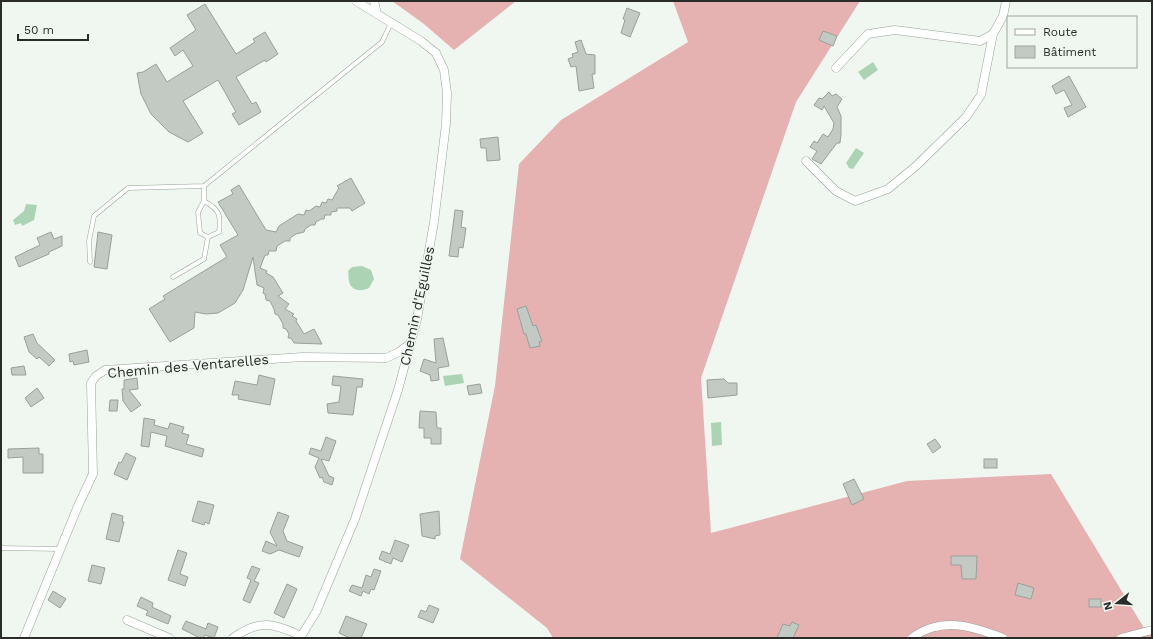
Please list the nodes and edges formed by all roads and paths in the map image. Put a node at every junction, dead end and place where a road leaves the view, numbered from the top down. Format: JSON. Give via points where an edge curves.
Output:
{"nodes":[{"id":1,"x":356,"y":1,"type":"edge"},
{"id":2,"x":374,"y":1,"type":"edge"},
{"id":3,"x":1006,"y":1,"type":"edge"},
{"id":4,"x":377,"y":14,"type":"junction"},
{"id":5,"x":391,"y":23,"type":"junction"},
{"id":6,"x":993,"y":34,"type":"junction"},
{"id":7,"x":836,"y":68,"type":"dead end"},
{"id":8,"x":806,"y":161,"type":"dead end"},
{"id":9,"x":204,"y":186,"type":"junction"},
{"id":10,"x":204,"y":201,"type":"junction"},
{"id":11,"x":208,"y":237,"type":"junction"},
{"id":12,"x":90,"y":262,"type":"dead end"},
{"id":13,"x":173,"y":278,"type":"dead end"},
{"id":14,"x":410,"y":344,"type":"junction"},
{"id":15,"x":1,"y":548,"type":"edge"},
{"id":16,"x":61,"y":549,"type":"junction"},
{"id":17,"x":127,"y":620,"type":"dead end"},
{"id":18,"x":1152,"y":630,"type":"edge"},
{"id":19,"x":300,"y":637,"type":"edge"},
{"id":20,"x":24,"y":638,"type":"edge"},
{"id":21,"x":169,"y":638,"type":"edge"},
{"id":22,"x":233,"y":638,"type":"edge"},
{"id":23,"x":912,"y":638,"type":"edge"},
{"id":24,"x":1004,"y":638,"type":"edge"},
{"id":25,"x":1121,"y":638,"type":"edge"}],
"edges":[{"from":1,"to":4,"type":"street","name":"Chemin d'Eguilles"},
{"from":2,"to":4,"type":"street"},
{"from":3,"to":6,"type":"street","via":[[1003,16]]},
{"from":4,"to":5,"type":"street","name":"Chemin d'Eguilles"},
{"from":5,"to":9,"type":"lane","via":[[382,42]]},
{"from":5,"to":14,"type":"street","name":"Chemin d'Eguilles","via":[[436,53],[444,70],[447,93],[434,222],[417,319]]},
{"from":6,"to":7,"type":"street","via":[[980,42],[895,30],[868,34]]},
{"from":6,"to":8,"type":"street","via":[[981,95],[966,117],[888,190],[855,201],[836,191]]},
{"from":9,"to":10,"type":"lane"},
{"from":9,"to":12,"type":"lane","via":[[128,188],[94,216],[88,241]]},
{"from":10,"to":11,"type":"lane","via":[[198,212],[200,233]]},
{"from":10,"to":11,"type":"lane","via":[[216,208],[221,219],[219,232]]},
{"from":11,"to":13,"type":"lane","via":[[204,259]]},
{"from":14,"to":16,"type":"street","name":"Chemin des Ventarelles","via":[[386,358],[302,356],[105,370],[91,383],[93,474]]},
{"from":14,"to":19,"type":"street","name":"Chemin d'Eguilles","via":[[398,390],[354,519],[316,612]]},
{"from":15,"to":16,"type":"lane"},
{"from":16,"to":20,"type":"street","name":"Chemin des Ventarelles"},
{"from":17,"to":21,"type":"street"},
{"from":18,"to":25,"type":"street"},
{"from":19,"to":22,"type":"street","via":[[284,628],[268,624],[257,625]]},
{"from":23,"to":24,"type":"street","via":[[926,629],[947,624],[970,626]]}]}
